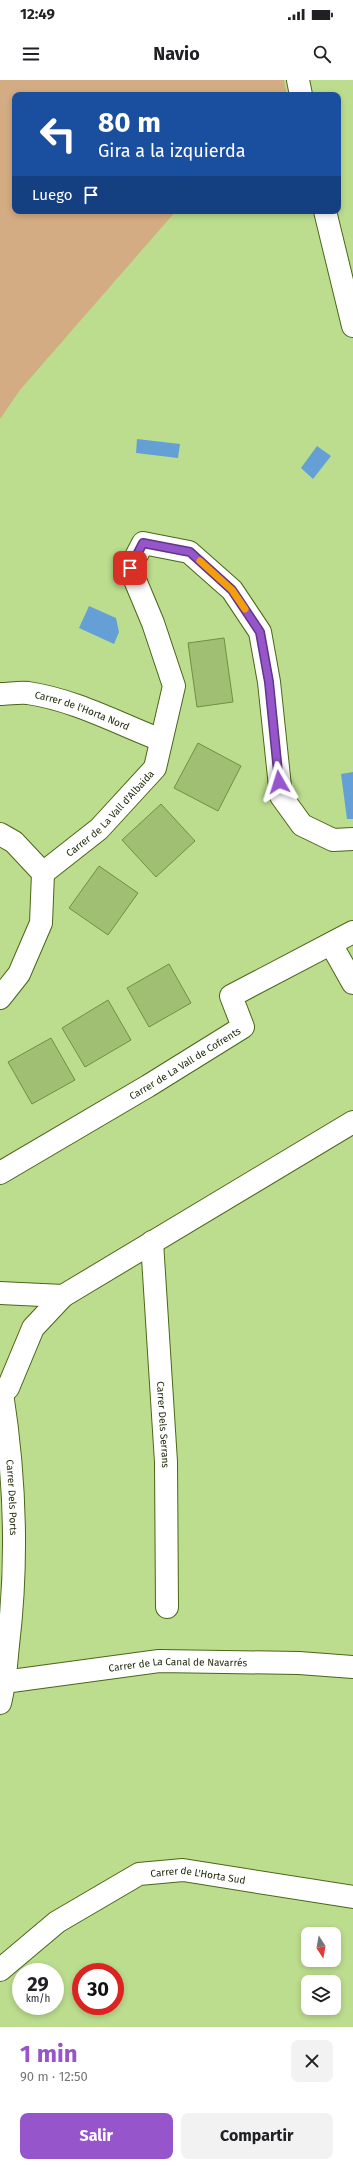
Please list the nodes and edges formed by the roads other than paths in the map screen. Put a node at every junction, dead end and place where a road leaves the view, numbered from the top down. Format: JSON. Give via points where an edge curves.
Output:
{"nodes":[{"id":1,"x":298,"y":80,"type":"edge"},
{"id":2,"x":300,"y":92,"type":"edge"},
{"id":3,"x":326,"y":214,"type":"edge"},
{"id":4,"x":353,"y":326,"type":"edge"},
{"id":5,"x":0,"y":694,"type":"edge"},
{"id":6,"x":161,"y":740,"type":"junction"},
{"id":7,"x":0,"y":834,"type":"edge"},
{"id":8,"x":353,"y":839,"type":"edge"},
{"id":9,"x":43,"y":873,"type":"junction"},
{"id":10,"x":353,"y":932,"type":"edge"},
{"id":11,"x":332,"y":944,"type":"junction"},
{"id":12,"x":353,"y":983,"type":"edge"},
{"id":13,"x":0,"y":998,"type":"edge"},
{"id":14,"x":353,"y":1122,"type":"edge"},
{"id":15,"x":0,"y":1173,"type":"edge"},
{"id":16,"x":152,"y":1242,"type":"junction"},
{"id":17,"x":0,"y":1293,"type":"edge"},
{"id":18,"x":63,"y":1296,"type":"junction"},
{"id":19,"x":1,"y":1392,"type":"edge"},
{"id":20,"x":7,"y":1603,"type":"edge"},
{"id":21,"x":167,"y":1607,"type":"dead end"},
{"id":22,"x":353,"y":1667,"type":"edge"},
{"id":23,"x":2,"y":1692,"type":"edge"},
{"id":24,"x":353,"y":1897,"type":"edge"},
{"id":25,"x":0,"y":1970,"type":"edge"}],
"edges":[{"from":1,"to":2,"type":"street"},
{"from":3,"to":4,"type":"street"},
{"from":5,"to":6,"type":"street","name":"Carrer de l'Horta Nord","via":[[27,693],[91,710],[118,724]]},
{"from":6,"to":8,"type":"street","name":"Carrer de La Vall d'Albaida","via":[[174,686],[153,623],[130,568],[143,543],[190,552],[232,590],[260,632],[269,682],[281,796],[302,825],[333,840]]},
{"from":6,"to":9,"type":"street","name":"Carrer de La Vall d'Albaida","via":[[155,768],[99,829]]},
{"from":7,"to":9,"type":"street","via":[[14,842]]},
{"from":9,"to":13,"type":"street","via":[[41,923],[19,974]]},
{"from":10,"to":11,"type":"street"},
{"from":11,"to":12,"type":"street"},
{"from":11,"to":15,"type":"street","name":"Carrer de La Vall de Cofrents","via":[[231,996],[243,1027]]},
{"from":14,"to":16,"type":"street"},
{"from":16,"to":18,"type":"street"},
{"from":16,"to":21,"type":"street","name":"Carrer Dels Serrans","via":[[166,1462]]},
{"from":17,"to":18,"type":"street"},
{"from":18,"to":19,"type":"street","name":"Carrer Dels Ports","via":[[33,1328],[8,1388]]},
{"from":19,"to":20,"type":"street","name":"Carrer Dels Ports","via":[[10,1443],[14,1522]]},
{"from":20,"to":23,"type":"street","name":"Carrer Dels Ports"},
{"from":22,"to":23,"type":"street","name":"Carrer de La Canal de Navarrés","via":[[300,1663],[159,1662]]},
{"from":24,"to":25,"type":"street","name":"Carrer de L'Horta Sud","via":[[183,1870],[139,1874],[57,1922]]}]}
